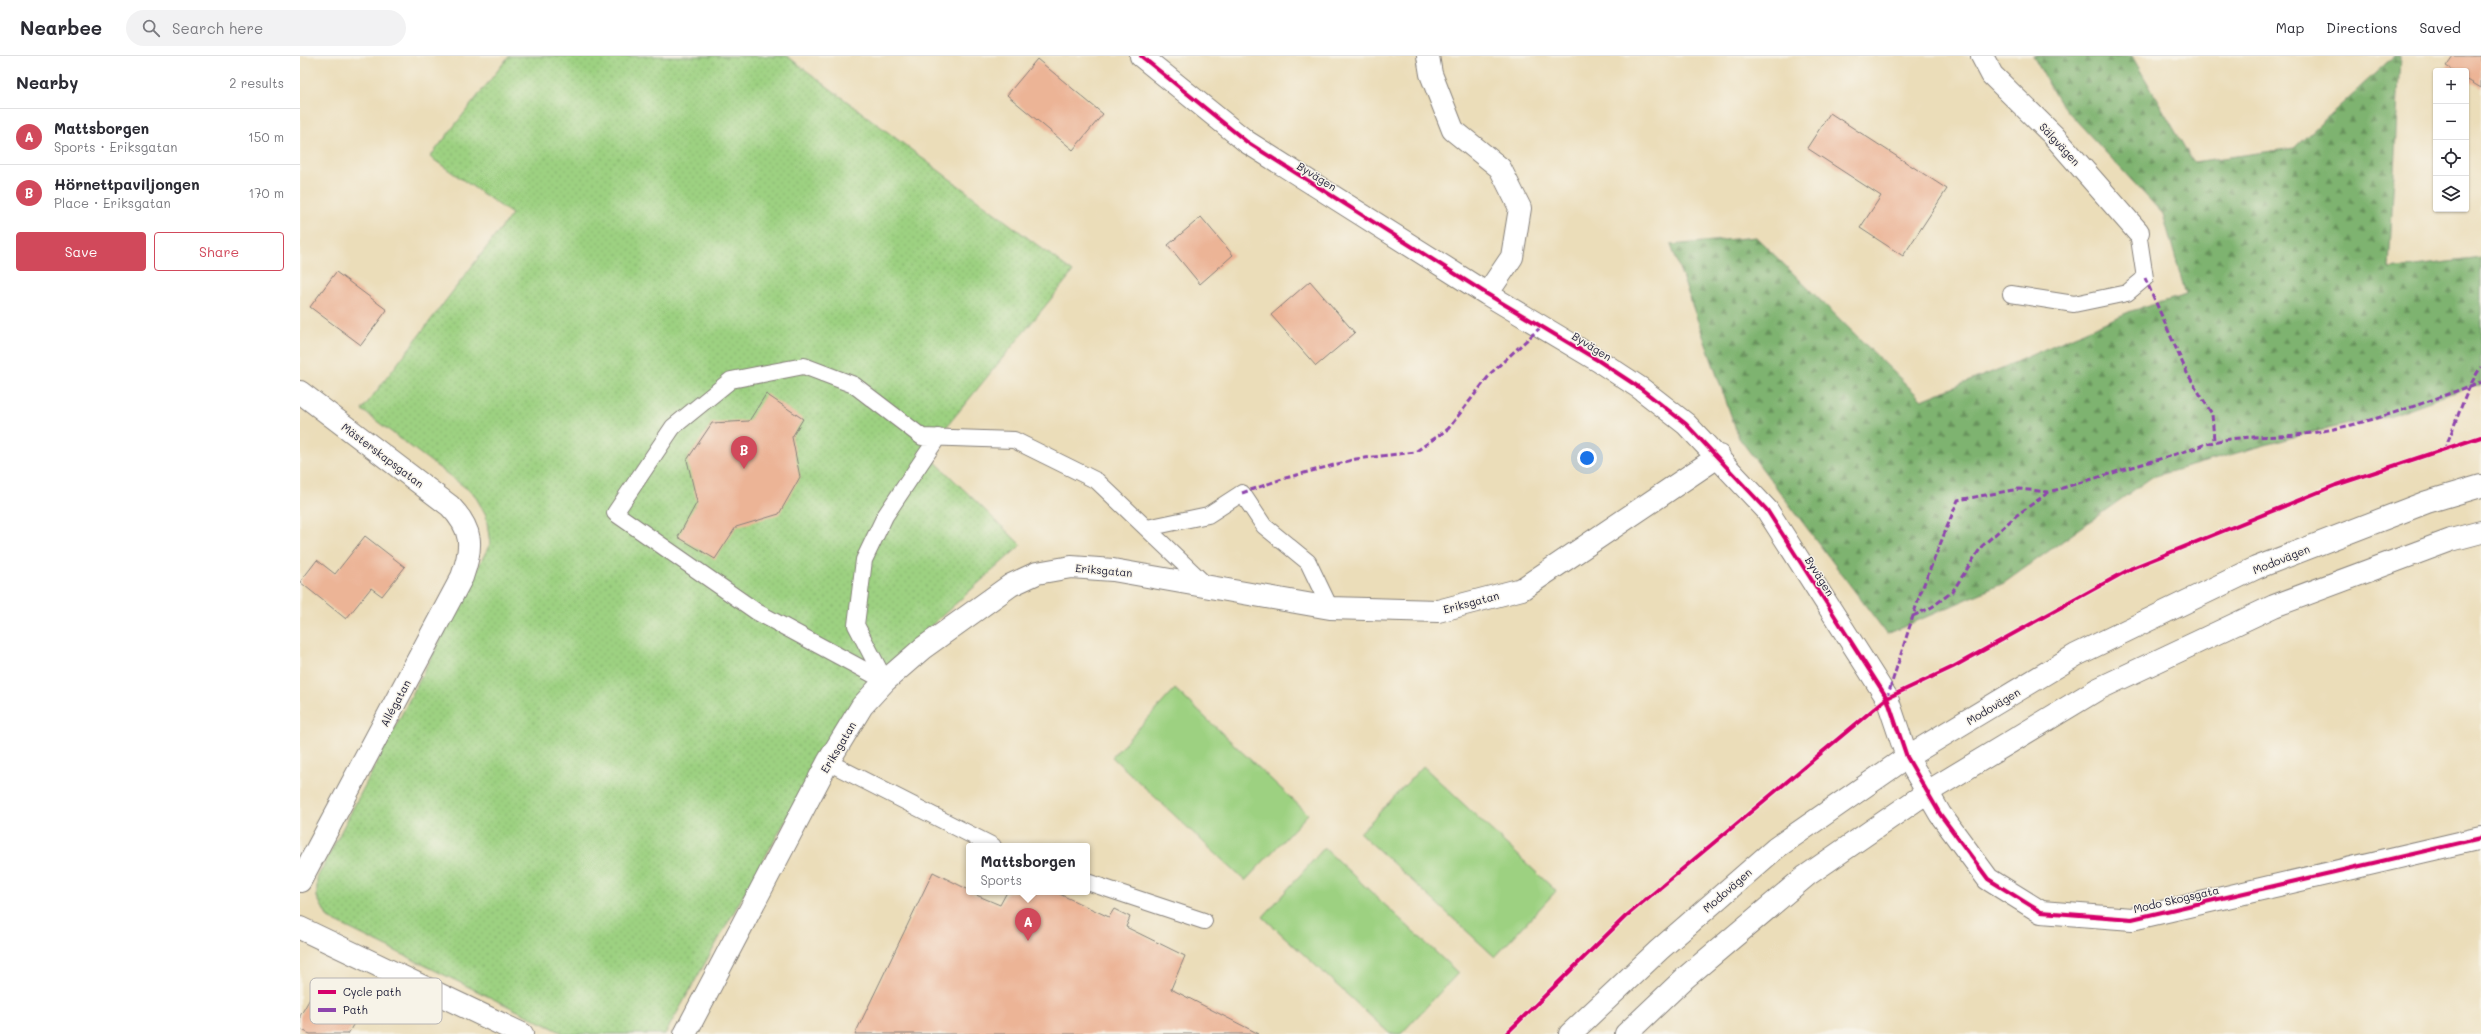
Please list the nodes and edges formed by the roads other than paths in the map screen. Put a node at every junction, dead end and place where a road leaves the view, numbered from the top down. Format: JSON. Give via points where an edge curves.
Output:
{"nodes":[{"id":1,"x":1141,"y":56,"type":"edge"},
{"id":2,"x":1428,"y":56,"type":"edge"},
{"id":3,"x":1982,"y":56,"type":"edge"},
{"id":4,"x":2138,"y":232,"type":"joint"},
{"id":5,"x":1487,"y":294,"type":"junction"},
{"id":6,"x":2011,"y":294,"type":"dead end"},
{"id":7,"x":300,"y":392,"type":"edge"},
{"id":8,"x":938,"y":437,"type":"junction"},
{"id":9,"x":1719,"y":456,"type":"junction"},
{"id":10,"x":2481,"y":486,"type":"edge"},
{"id":11,"x":464,"y":520,"type":"joint"},
{"id":12,"x":1147,"y":528,"type":"junction"},
{"id":13,"x":2481,"y":532,"type":"edge"},
{"id":14,"x":1209,"y":588,"type":"junction"},
{"id":15,"x":1330,"y":608,"type":"junction"},
{"id":16,"x":885,"y":681,"type":"junction"},
{"id":17,"x":828,"y":762,"type":"junction"},
{"id":18,"x":1910,"y":763,"type":"junction"},
{"id":19,"x":1926,"y":793,"type":"junction"},
{"id":20,"x":2481,"y":838,"type":"edge"},
{"id":21,"x":987,"y":843,"type":"edge"},
{"id":22,"x":300,"y":881,"type":"edge"},
{"id":23,"x":1090,"y":883,"type":"edge"},
{"id":24,"x":1204,"y":921,"type":"dead end"},
{"id":25,"x":300,"y":928,"type":"edge"},
{"id":26,"x":405,"y":978,"type":"edge"},
{"id":27,"x":442,"y":996,"type":"edge"},
{"id":28,"x":522,"y":1034,"type":"edge"},
{"id":29,"x":685,"y":1034,"type":"edge"},
{"id":30,"x":1570,"y":1034,"type":"edge"},
{"id":31,"x":1626,"y":1034,"type":"edge"}],
"edges":[{"from":1,"to":5,"type":"street","name":"Byvägen","via":[[1247,142]]},
{"from":2,"to":5,"type":"street","via":[[1431,74],[1453,130],[1500,168],[1520,208],[1512,257]]},
{"from":3,"to":4,"type":"street","name":"Sälgvägen","via":[[1992,75],[2053,135]]},
{"from":4,"to":6,"type":"lane","via":[[2145,278],[2127,293],[2074,304]]},
{"from":5,"to":9,"type":"street","name":"Byvägen","via":[[1640,388],[1686,424]]},
{"from":7,"to":11,"type":"street","name":"Mästerskapsgatan","via":[[450,506]]},
{"from":8,"to":12,"type":"lane","via":[[1014,440],[1098,481]]},
{"from":8,"to":16,"type":"lane","via":[[885,516],[864,560],[856,626]]},
{"from":8,"to":16,"type":"lane","via":[[922,437],[854,385],[804,366],[731,380],[673,426],[615,513],[757,612]]},
{"from":9,"to":15,"type":"street","name":"Eriksgatan","via":[[1522,589],[1438,611]]},
{"from":9,"to":18,"type":"street","name":"Byvägen","via":[[1767,510],[1887,698]]},
{"from":10,"to":18,"type":"street","name":"Modovägen","via":[[2427,502],[2256,568],[2076,655]]},
{"from":11,"to":22,"type":"street","name":"Allégatan","via":[[469,541],[469,558],[462,577]]},
{"from":12,"to":14,"type":"lane"},
{"from":12,"to":15,"type":"lane","via":[[1208,515],[1242,493],[1264,526],[1308,562]]},
{"from":13,"to":19,"type":"street","via":[[2451,540],[2274,606],[2098,689]]},
{"from":14,"to":15,"type":"street","name":"Eriksgatan"},
{"from":14,"to":16,"type":"street","name":"Eriksgatan","via":[[1113,570],[1071,567],[1037,573],[989,599],[923,648]]},
{"from":16,"to":17,"type":"street","name":"Eriksgatan","via":[[862,706]]},
{"from":17,"to":21,"type":"lane"},
{"from":17,"to":29,"type":"street","name":"Eriksgatan"},
{"from":18,"to":19,"type":"street","name":"Modo Skogsgata"},
{"from":18,"to":30,"type":"street","name":"Modovägen","via":[[1776,848],[1659,950]]},
{"from":19,"to":20,"type":"street","name":"Modo Skogsgata","via":[[1988,879],[2041,912],[2132,919]]},
{"from":19,"to":31,"type":"street","via":[[1806,876],[1685,978]]},
{"from":23,"to":24,"type":"lane"},
{"from":25,"to":26,"type":"street"},
{"from":27,"to":28,"type":"street"}]}
